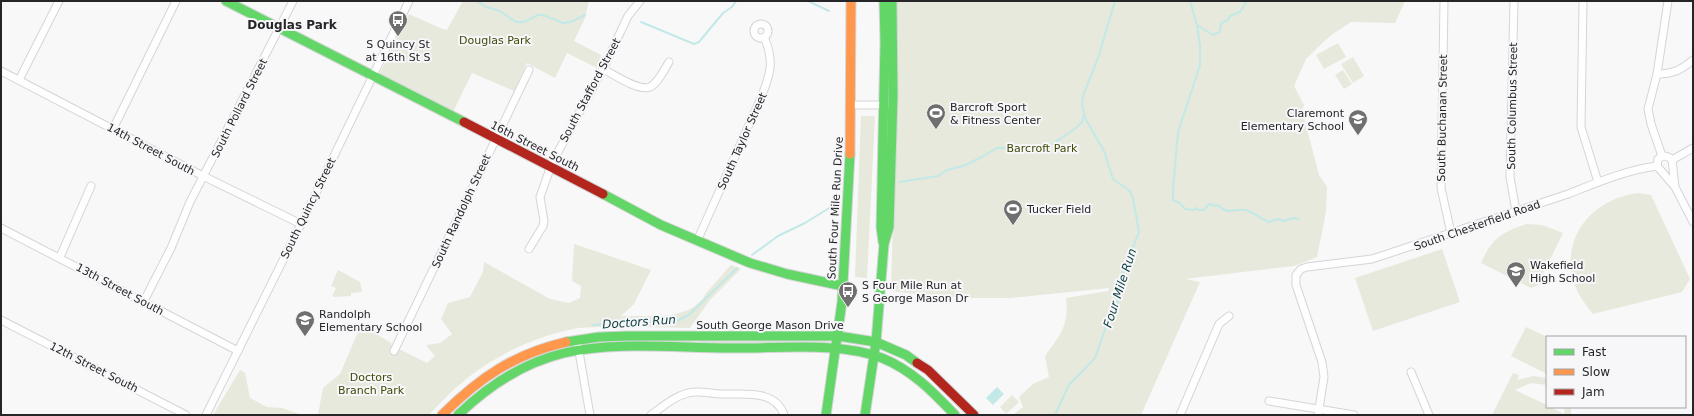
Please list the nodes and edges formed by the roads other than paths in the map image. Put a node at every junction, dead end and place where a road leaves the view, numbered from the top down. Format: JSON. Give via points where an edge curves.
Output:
{"nodes":[{"id":1,"x":59,"y":1,"type":"edge"},
{"id":2,"x":176,"y":1,"type":"edge"},
{"id":3,"x":226,"y":1,"type":"edge"},
{"id":4,"x":293,"y":1,"type":"edge"},
{"id":5,"x":409,"y":1,"type":"edge"},
{"id":6,"x":640,"y":1,"type":"edge"},
{"id":7,"x":851,"y":1,"type":"edge"},
{"id":8,"x":884,"y":1,"type":"edge"},
{"id":9,"x":892,"y":1,"type":"edge"},
{"id":10,"x":1444,"y":1,"type":"edge"},
{"id":11,"x":1514,"y":1,"type":"edge"},
{"id":12,"x":1583,"y":1,"type":"edge"},
{"id":13,"x":1668,"y":1,"type":"edge"},
{"id":14,"x":280,"y":29,"type":"junction"},
{"id":15,"x":764,"y":37,"type":"dead end"},
{"id":16,"x":1693,"y":60,"type":"edge"},
{"id":17,"x":670,"y":62,"type":"dead end"},
{"id":18,"x":603,"y":69,"type":"junction"},
{"id":19,"x":529,"y":70,"type":"dead end"},
{"id":20,"x":1,"y":71,"type":"edge"},
{"id":21,"x":1657,"y":74,"type":"junction"},
{"id":22,"x":372,"y":76,"type":"junction"},
{"id":23,"x":19,"y":80,"type":"junction"},
{"id":24,"x":852,"y":105,"type":"junction"},
{"id":25,"x":889,"y":105,"type":"junction"},
{"id":26,"x":113,"y":129,"type":"junction"},
{"id":27,"x":495,"y":139,"type":"junction"},
{"id":28,"x":1693,"y":148,"type":"edge"},
{"id":29,"x":1662,"y":156,"type":"junction"},
{"id":30,"x":1672,"y":160,"type":"junction"},
{"id":31,"x":1657,"y":166,"type":"junction"},
{"id":32,"x":551,"y":167,"type":"junction"},
{"id":33,"x":1672,"y":168,"type":"junction"},
{"id":34,"x":1663,"y":172,"type":"junction"},
{"id":35,"x":203,"y":176,"type":"junction"},
{"id":36,"x":1598,"y":182,"type":"junction"},
{"id":37,"x":91,"y":186,"type":"dead end"},
{"id":38,"x":1675,"y":187,"type":"junction"},
{"id":39,"x":1516,"y":211,"type":"junction"},
{"id":40,"x":1693,"y":222,"type":"edge"},
{"id":41,"x":301,"y":224,"type":"junction"},
{"id":42,"x":1,"y":228,"type":"edge"},
{"id":43,"x":1451,"y":234,"type":"junction"},
{"id":44,"x":697,"y":242,"type":"junction"},
{"id":45,"x":529,"y":249,"type":"dead end"},
{"id":46,"x":60,"y":257,"type":"junction"},
{"id":47,"x":843,"y":286,"type":"junction"},
{"id":48,"x":144,"y":302,"type":"junction"},
{"id":49,"x":1229,"y":316,"type":"dead end"},
{"id":50,"x":1,"y":320,"type":"edge"},
{"id":51,"x":695,"y":336,"type":"junction"},
{"id":52,"x":838,"y":336,"type":"junction"},
{"id":53,"x":576,"y":339,"type":"junction"},
{"id":54,"x":876,"y":342,"type":"junction"},
{"id":55,"x":695,"y":348,"type":"junction"},
{"id":56,"x":836,"y":349,"type":"junction"},
{"id":57,"x":238,"y":351,"type":"junction"},
{"id":58,"x":394,"y":351,"type":"dead end"},
{"id":59,"x":579,"y":351,"type":"junction"},
{"id":60,"x":874,"y":355,"type":"junction"},
{"id":61,"x":1411,"y":372,"type":"dead end"},
{"id":62,"x":1269,"y":401,"type":"dead end"},
{"id":63,"x":1319,"y":412,"type":"edge"},
{"id":64,"x":186,"y":415,"type":"edge"},
{"id":65,"x":206,"y":415,"type":"edge"},
{"id":66,"x":442,"y":415,"type":"edge"},
{"id":67,"x":458,"y":415,"type":"edge"},
{"id":68,"x":590,"y":415,"type":"edge"},
{"id":69,"x":651,"y":415,"type":"edge"},
{"id":70,"x":784,"y":415,"type":"edge"},
{"id":71,"x":826,"y":415,"type":"edge"},
{"id":72,"x":865,"y":415,"type":"edge"},
{"id":73,"x":955,"y":415,"type":"edge"},
{"id":74,"x":974,"y":415,"type":"edge"},
{"id":75,"x":1180,"y":415,"type":"edge"},
{"id":76,"x":1354,"y":415,"type":"edge"},
{"id":77,"x":1429,"y":415,"type":"edge"}],
"edges":[{"from":1,"to":23,"type":"street"},
{"from":2,"to":26,"type":"street"},
{"from":3,"to":14,"type":"main road","name":"16th Street South"},
{"from":4,"to":14,"type":"street","name":"South Pollard Street"},
{"from":5,"to":22,"type":"street","name":"South Quincy Street"},
{"from":6,"to":18,"type":"street","name":"South Stafford Street","via":[[628,16]]},
{"from":7,"to":24,"type":"main road","name":"South Four Mile Run Drive"},
{"from":8,"to":25,"type":"main road"},
{"from":9,"to":25,"type":"main road"},
{"from":10,"to":43,"type":"street","name":"South Buchanan Street","via":[[1441,188]]},
{"from":11,"to":39,"type":"street","name":"South Columbus Street","via":[[1510,177]]},
{"from":12,"to":36,"type":"street","via":[[1581,127]]},
{"from":13,"to":21,"type":"street"},
{"from":14,"to":22,"type":"main road","name":"16th Street South"},
{"from":14,"to":35,"type":"street","name":"South Pollard Street"},
{"from":15,"to":44,"type":"street","name":"South Taylor Street","via":[[771,58],[770,74]]},
{"from":16,"to":21,"type":"street","via":[[1681,70],[1670,74]]},
{"from":17,"to":18,"type":"street","via":[[648,88]]},
{"from":18,"to":32,"type":"street","name":"South Stafford Street"},
{"from":19,"to":27,"type":"street","name":"South Randolph Street"},
{"from":20,"to":23,"type":"street","name":"14th Street South"},
{"from":21,"to":29,"type":"street","via":[[1648,109]]},
{"from":22,"to":27,"type":"main road","name":"16th Street South"},
{"from":22,"to":41,"type":"street","name":"South Quincy Street"},
{"from":23,"to":26,"type":"street","name":"14th Street South"},
{"from":24,"to":25,"type":"street"},
{"from":24,"to":47,"type":"main road","name":"South Four Mile Run Drive","via":[[850,190]]},
{"from":25,"to":54,"type":"main road","via":[[889,227],[884,244]]},
{"from":26,"to":35,"type":"street","name":"14th Street South"},
{"from":27,"to":32,"type":"main road","name":"16th Street South"},
{"from":27,"to":58,"type":"street","name":"South Randolph Street"},
{"from":28,"to":30,"type":"street"},
{"from":29,"to":30,"type":"street","via":[[1668,156]]},
{"from":29,"to":31,"type":"street","via":[[1658,159]]},
{"from":30,"to":33,"type":"street"},
{"from":31,"to":34,"type":"street"},
{"from":31,"to":36,"type":"street","name":"South Chesterfield Road"},
{"from":32,"to":44,"type":"main road","name":"16th Street South"},
{"from":32,"to":45,"type":"street","name":"South Stafford Street","via":[[540,197],[543,226]]},
{"from":33,"to":34,"type":"street"},
{"from":33,"to":38,"type":"street"},
{"from":34,"to":38,"type":"street"},
{"from":35,"to":41,"type":"street","name":"14th Street South"},
{"from":35,"to":48,"type":"street","name":"South Pollard Street"},
{"from":36,"to":39,"type":"street","name":"South Chesterfield Road"},
{"from":37,"to":46,"type":"street"},
{"from":38,"to":40,"type":"street"},
{"from":39,"to":43,"type":"street","name":"South Chesterfield Road"},
{"from":41,"to":57,"type":"street","name":"South Quincy Street"},
{"from":42,"to":46,"type":"street","name":"13th Street South"},
{"from":43,"to":63,"type":"street","name":"South Chesterfield Road","via":[[1372,259],[1307,267],[1296,274],[1296,285],[1322,362],[1324,377]]},
{"from":44,"to":47,"type":"main road","name":"16th Street South","via":[[750,263]]},
{"from":46,"to":48,"type":"street","name":"13th Street South"},
{"from":47,"to":52,"type":"main road","name":"South Four Mile Run Drive"},
{"from":48,"to":57,"type":"street","name":"13th Street South"},
{"from":49,"to":75,"type":"street","via":[[1219,324]]},
{"from":50,"to":64,"type":"street","name":"12th Street South"},
{"from":51,"to":52,"type":"main road","name":"South George Mason Drive"},
{"from":51,"to":53,"type":"main road","name":"South George Mason Drive","via":[[601,336]]},
{"from":51,"to":55,"type":"main road"},
{"from":52,"to":54,"type":"main road","name":"South George Mason Drive"},
{"from":52,"to":56,"type":"main road","name":"South Four Mile Run Drive"},
{"from":53,"to":59,"type":"street"},
{"from":53,"to":66,"type":"main road","name":"South George Mason Drive","via":[[534,350],[502,366],[470,388]]},
{"from":54,"to":60,"type":"main road"},
{"from":54,"to":74,"type":"main road","name":"South George Mason Drive","via":[[906,355],[923,366]]},
{"from":55,"to":56,"type":"main road"},
{"from":55,"to":59,"type":"main road"},
{"from":56,"to":60,"type":"main road","via":[[863,351]]},
{"from":56,"to":71,"type":"main road","name":"South Four Mile Run Drive"},
{"from":57,"to":65,"type":"street","name":"South Quincy Street"},
{"from":59,"to":67,"type":"main road","via":[[546,359],[524,368],[486,391]]},
{"from":59,"to":68,"type":"street"},
{"from":60,"to":72,"type":"main road"},
{"from":60,"to":73,"type":"main road","via":[[911,373]]},
{"from":61,"to":77,"type":"street"},
{"from":62,"to":63,"type":"street"},
{"from":63,"to":76,"type":"street"},
{"from":69,"to":70,"type":"street","via":[[672,399],[690,392],[759,394],[782,408]]}]}
